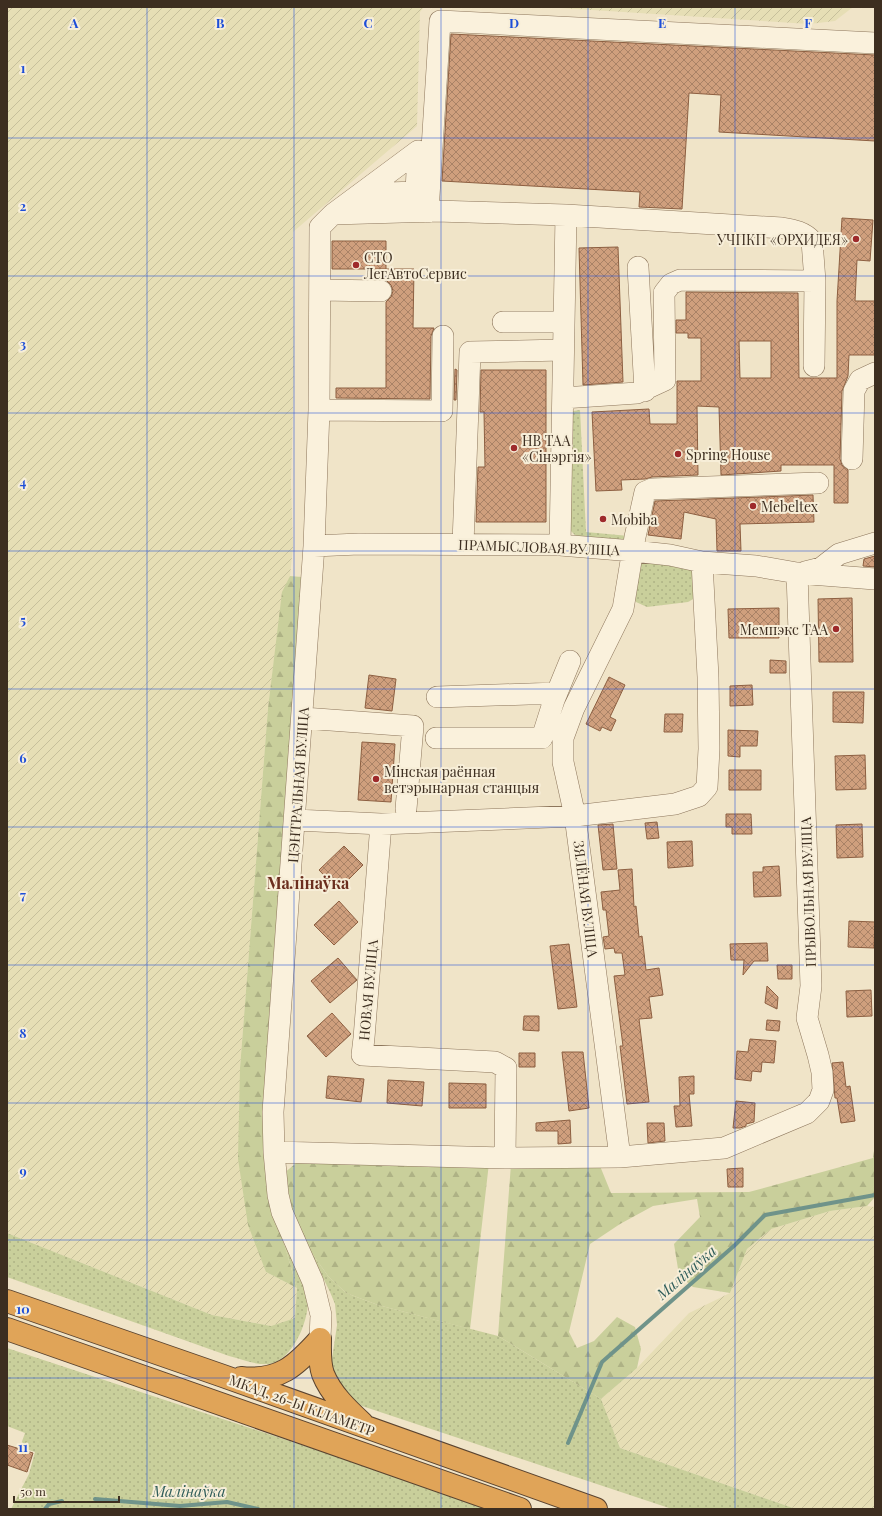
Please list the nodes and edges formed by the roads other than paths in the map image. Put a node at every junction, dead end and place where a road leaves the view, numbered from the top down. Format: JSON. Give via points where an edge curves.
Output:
{"nodes":[{"id":1,"x":875,"y":43,"type":"edge"},
{"id":2,"x":360,"y":194,"type":"dead end"},
{"id":3,"x":428,"y":212,"type":"junction"},
{"id":4,"x":333,"y":214,"type":"junction"},
{"id":5,"x":566,"y":215,"type":"junction"},
{"id":6,"x":638,"y":267,"type":"dead end"},
{"id":7,"x":814,"y":281,"type":"junction"},
{"id":8,"x":320,"y":290,"type":"junction"},
{"id":9,"x":381,"y":291,"type":"dead end"},
{"id":10,"x":503,"y":322,"type":"dead end"},
{"id":11,"x":564,"y":322,"type":"junction"},
{"id":12,"x":443,"y":336,"type":"dead end"},
{"id":13,"x":563,"y":350,"type":"junction"},
{"id":14,"x":814,"y":366,"type":"dead end"},
{"id":15,"x":875,"y":374,"type":"edge"},
{"id":16,"x":645,"y":391,"type":"junction"},
{"id":17,"x":563,"y":398,"type":"junction"},
{"id":18,"x":319,"y":410,"type":"junction"},
{"id":19,"x":852,"y":459,"type":"dead end"},
{"id":20,"x":818,"y":483,"type":"dead end"},
{"id":21,"x":875,"y":543,"type":"edge"},
{"id":22,"x":463,"y":544,"type":"junction"},
{"id":23,"x":560,"y":545,"type":"junction"},
{"id":24,"x":314,"y":546,"type":"junction"},
{"id":25,"x":633,"y":551,"type":"junction"},
{"id":26,"x":702,"y":562,"type":"junction"},
{"id":27,"x":800,"y":573,"type":"junction"},
{"id":28,"x":875,"y":579,"type":"edge"},
{"id":29,"x":570,"y":662,"type":"dead end"},
{"id":30,"x":557,"y":693,"type":"junction"},
{"id":31,"x":437,"y":697,"type":"dead end"},
{"id":32,"x":303,"y":718,"type":"junction"},
{"id":33,"x":436,"y":738,"type":"dead end"},
{"id":34,"x":406,"y":809,"type":"dead end"},
{"id":35,"x":575,"y":816,"type":"junction"},
{"id":36,"x":295,"y":820,"type":"junction"},
{"id":37,"x":381,"y":824,"type":"junction"},
{"id":38,"x":274,"y":1152,"type":"junction"},
{"id":39,"x":620,"y":1157,"type":"junction"},
{"id":40,"x":505,"y":1158,"type":"junction"},
{"id":41,"x":7,"y":1301,"type":"edge"},
{"id":42,"x":7,"y":1329,"type":"edge"},
{"id":43,"x":320,"y":1339,"type":"junction"},
{"id":44,"x":224,"y":1376,"type":"junction"},
{"id":45,"x":370,"y":1429,"type":"junction"},
{"id":46,"x":520,"y":1509,"type":"edge"},
{"id":47,"x":596,"y":1509,"type":"edge"}],
"edges":[{"from":1,"to":3,"type":"street","via":[[440,21]]},
{"from":2,"to":4,"type":"street"},
{"from":3,"to":4,"type":"street"},
{"from":3,"to":5,"type":"street"},
{"from":4,"to":8,"type":"street","via":[[320,227]]},
{"from":5,"to":7,"type":"street","via":[[797,231],[812,241]]},
{"from":5,"to":11,"type":"street"},
{"from":6,"to":16,"type":"street"},
{"from":7,"to":14,"type":"street"},
{"from":7,"to":16,"type":"street","via":[[680,280],[671,284],[664,293],[665,380]]},
{"from":8,"to":9,"type":"street"},
{"from":8,"to":18,"type":"street"},
{"from":10,"to":11,"type":"street"},
{"from":11,"to":13,"type":"street"},
{"from":12,"to":18,"type":"street","via":[[442,411]]},
{"from":13,"to":17,"type":"street"},
{"from":13,"to":22,"type":"street","via":[[470,352]]},
{"from":15,"to":19,"type":"street","via":[[860,380],[854,391]]},
{"from":16,"to":17,"type":"street","via":[[637,394]]},
{"from":17,"to":23,"type":"street"},
{"from":18,"to":24,"type":"street"},
{"from":20,"to":25,"type":"street","name":"ЗЯЛЁНАЯ ВУЛІЦА","via":[[652,489],[645,492]]},
{"from":21,"to":27,"type":"street","via":[[839,554],[821,568]]},
{"from":22,"to":23,"type":"street","name":"ПРАМЫСЛОВАЯ ВУЛІЦА"},
{"from":22,"to":24,"type":"street","name":"ПРАМЫСЛОВАЯ ВУЛІЦА"},
{"from":23,"to":25,"type":"street","name":"ПРАМЫСЛОВАЯ ВУЛІЦА"},
{"from":24,"to":32,"type":"street","name":"ЦЭНТРАЛЬНАЯ ВУЛІЦА"},
{"from":25,"to":26,"type":"street","name":"ПРАМЫСЛОВАЯ ВУЛІЦА"},
{"from":25,"to":35,"type":"street","name":"ЗЯЛЁНАЯ ВУЛІЦА","via":[[623,609],[574,708],[563,738],[563,762]]},
{"from":26,"to":27,"type":"street","name":"ПРАМЫСЛОВАЯ ВУЛІЦА","via":[[756,566]]},
{"from":26,"to":35,"type":"street","via":[[708,677],[707,787],[699,796],[675,804]]},
{"from":27,"to":28,"type":"street","name":"ПРАМЫСЛОВАЯ ВУЛІЦА"},
{"from":27,"to":39,"type":"street","name":"ПРЫВОЛЬНАЯ ВУЛІЦА","via":[[811,986],[807,1018],[822,1072],[823,1090],[819,1101],[807,1113],[724,1148]]},
{"from":29,"to":30,"type":"street"},
{"from":30,"to":31,"type":"street"},
{"from":30,"to":33,"type":"street","via":[[542,738]]},
{"from":32,"to":34,"type":"street","via":[[413,726]]},
{"from":32,"to":36,"type":"street","name":"ЦЭНТРАЛЬНАЯ ВУЛІЦА"},
{"from":35,"to":37,"type":"street"},
{"from":35,"to":39,"type":"street","name":"ЗЯЛЁНАЯ ВУЛІЦА"},
{"from":36,"to":37,"type":"street"},
{"from":36,"to":38,"type":"street","name":"ЦЭНТРАЛЬНАЯ ВУЛІЦА","via":[[273,1112]]},
{"from":37,"to":40,"type":"street","name":"НОВАЯ ВУЛІЦА","via":[[362,1055],[495,1062],[506,1068]]},
{"from":38,"to":40,"type":"street"},
{"from":38,"to":43,"type":"street","name":"ЦЭНТРАЛЬНАЯ ВУЛІЦА","via":[[281,1206],[318,1301],[321,1315]]},
{"from":39,"to":40,"type":"street"},
{"from":41,"to":44,"type":"highway","name":"МКАД, 26-Ы КІЛАМЕТР"},
{"from":42,"to":46,"type":"highway","name":"МКАД, 26-Ы КІЛАМЕТР"},
{"from":43,"to":44,"type":"highway","via":[[298,1362],[276,1376],[250,1379]]},
{"from":43,"to":45,"type":"highway","via":[[323,1373],[332,1392],[344,1407]]},
{"from":44,"to":45,"type":"highway","name":"МКАД, 26-Ы КІЛАМЕТР"},
{"from":45,"to":47,"type":"highway","name":"МКАД, 26-Ы КІЛАМЕТР"}]}
